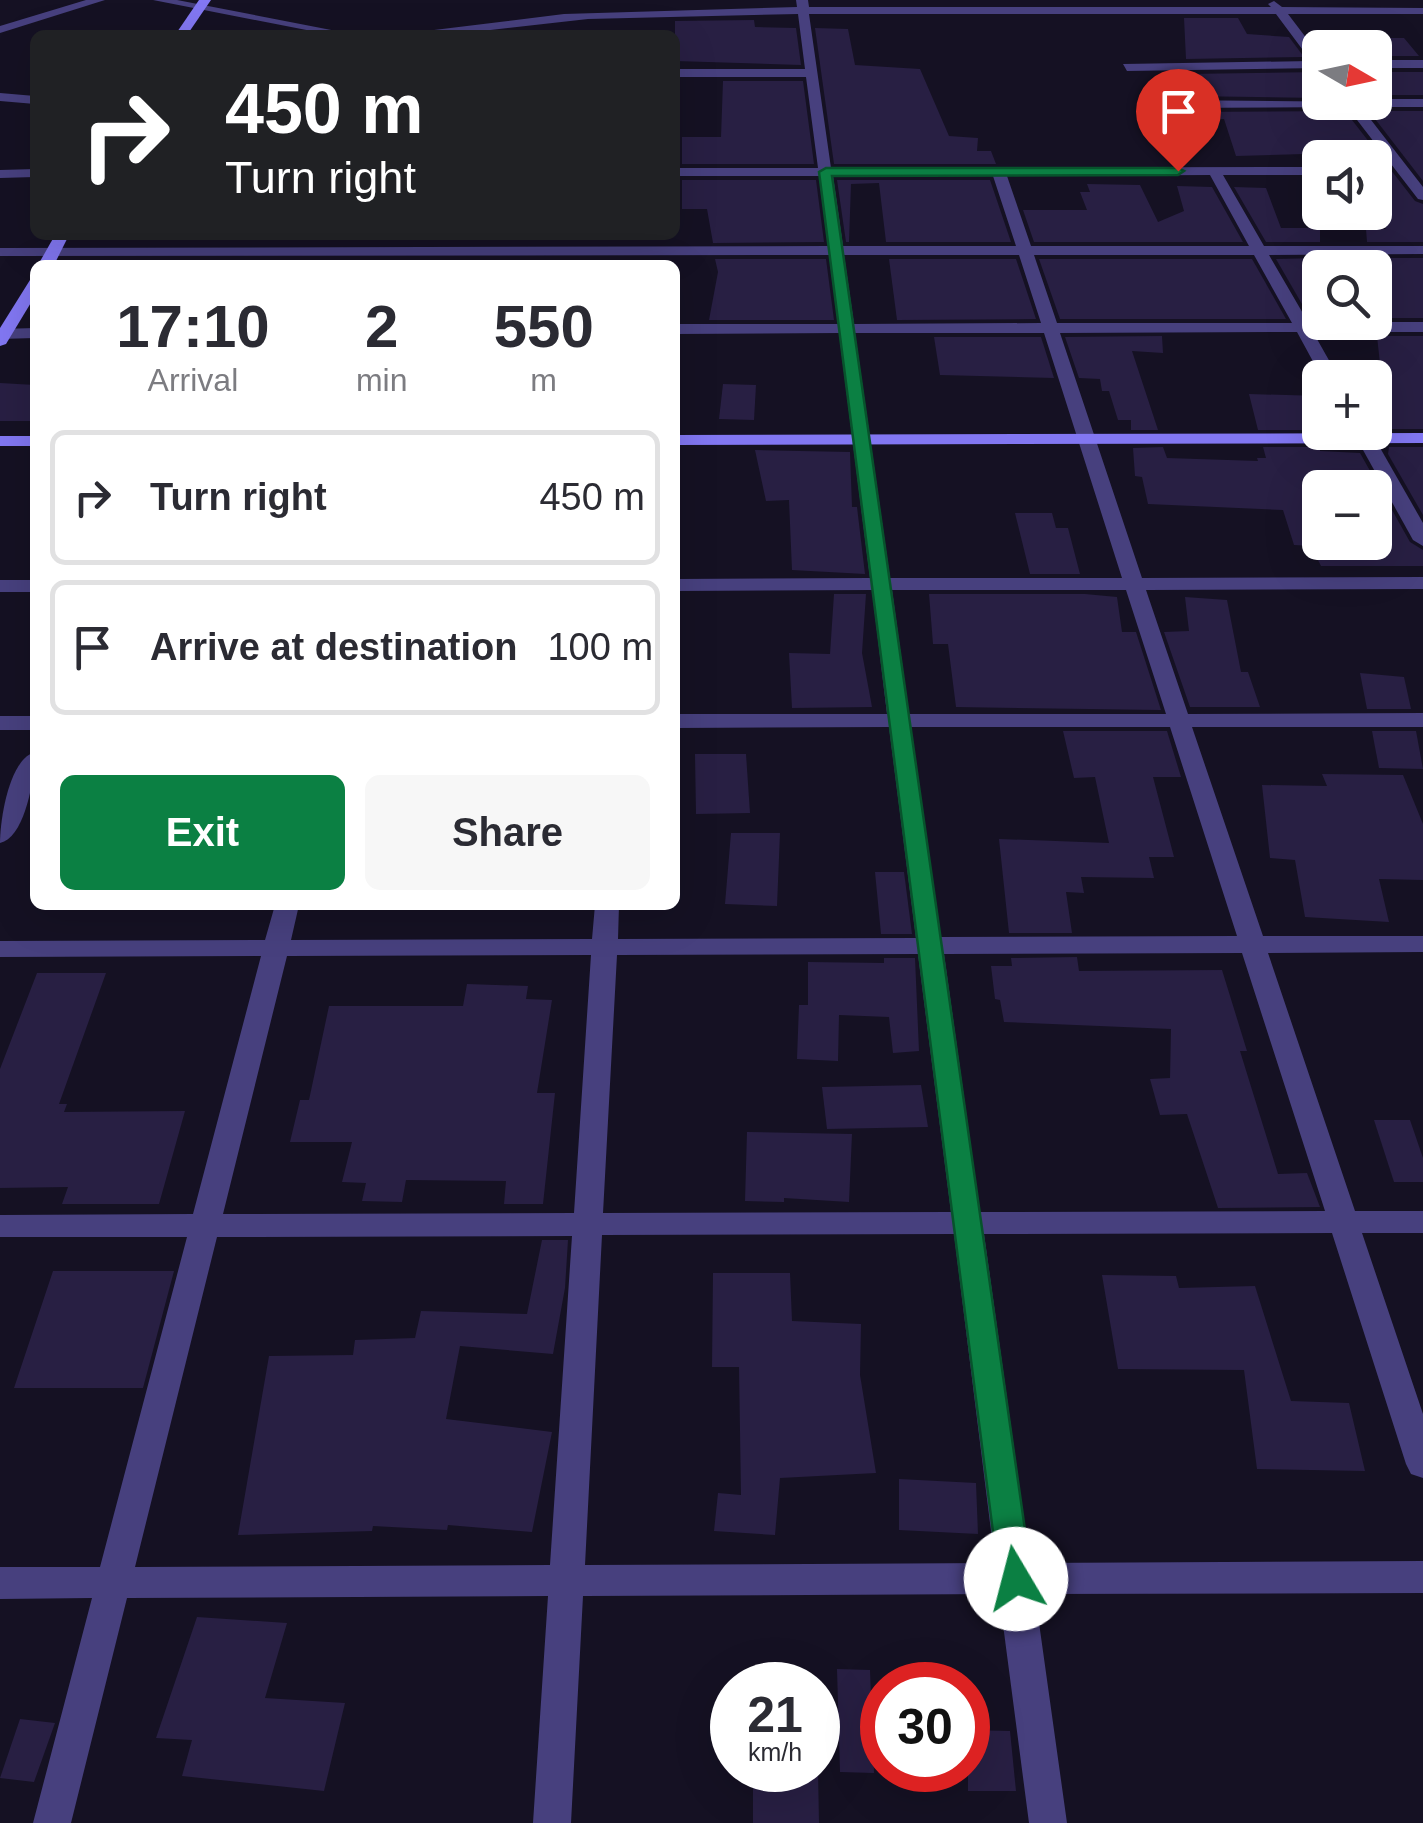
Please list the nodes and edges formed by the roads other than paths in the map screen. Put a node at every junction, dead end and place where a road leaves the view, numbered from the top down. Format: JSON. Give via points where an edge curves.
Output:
{"nodes":[{"id":1,"x":99,"y":0,"type":"edge"},
{"id":2,"x":159,"y":0,"type":"edge"},
{"id":3,"x":1270,"y":0,"type":"edge"},
{"id":4,"x":1413,"y":0,"type":"edge"},
{"id":5,"x":202,"y":4,"type":"edge"},
{"id":6,"x":803,"y":6,"type":"edge"},
{"id":7,"x":1423,"y":11,"type":"edge"},
{"id":8,"x":1279,"y":12,"type":"junction"},
{"id":9,"x":660,"y":13,"type":"edge"},
{"id":10,"x":514,"y":16,"type":"junction"},
{"id":11,"x":0,"y":18,"type":"edge"},
{"id":12,"x":26,"y":18,"type":"junction"},
{"id":13,"x":0,"y":30,"type":"edge"},
{"id":14,"x":184,"y":30,"type":"edge"},
{"id":15,"x":327,"y":30,"type":"edge"},
{"id":16,"x":462,"y":30,"type":"edge"},
{"id":17,"x":510,"y":30,"type":"edge"},
{"id":18,"x":1392,"y":64,"type":"edge"},
{"id":19,"x":1423,"y":64,"type":"edge"},
{"id":20,"x":1127,"y":67,"type":"dead end"},
{"id":21,"x":680,"y":73,"type":"edge"},
{"id":22,"x":812,"y":73,"type":"junction"},
{"id":23,"x":0,"y":97,"type":"edge"},
{"id":24,"x":30,"y":100,"type":"edge"},
{"id":25,"x":1302,"y":103,"type":"edge"},
{"id":26,"x":1170,"y":104,"type":"dead end"},
{"id":27,"x":1392,"y":104,"type":"edge"},
{"id":28,"x":1423,"y":104,"type":"edge"},
{"id":29,"x":1362,"y":120,"type":"edge"},
{"id":30,"x":1214,"y":171,"type":"junction"},
{"id":31,"x":1302,"y":171,"type":"edge"},
{"id":32,"x":1396,"y":171,"type":"junction"},
{"id":33,"x":1423,"y":171,"type":"edge"},
{"id":34,"x":680,"y":172,"type":"edge"},
{"id":35,"x":826,"y":172,"type":"junction"},
{"id":36,"x":999,"y":172,"type":"junction"},
{"id":37,"x":30,"y":173,"type":"edge"},
{"id":38,"x":0,"y":174,"type":"edge"},
{"id":39,"x":1423,"y":196,"type":"edge"},
{"id":40,"x":646,"y":250,"type":"edge"},
{"id":41,"x":1259,"y":250,"type":"junction"},
{"id":42,"x":1423,"y":250,"type":"edge"},
{"id":43,"x":836,"y":251,"type":"junction"},
{"id":44,"x":1025,"y":251,"type":"junction"},
{"id":45,"x":0,"y":252,"type":"edge"},
{"id":46,"x":260,"y":258,"type":"edge"},
{"id":47,"x":452,"y":258,"type":"edge"},
{"id":48,"x":49,"y":259,"type":"edge"},
{"id":49,"x":30,"y":291,"type":"edge"},
{"id":50,"x":1392,"y":326,"type":"edge"},
{"id":51,"x":1423,"y":326,"type":"edge"},
{"id":52,"x":1302,"y":327,"type":"joint"},
{"id":53,"x":680,"y":328,"type":"edge"},
{"id":54,"x":846,"y":328,"type":"junction"},
{"id":55,"x":1050,"y":328,"type":"junction"},
{"id":56,"x":30,"y":333,"type":"edge"},
{"id":57,"x":2,"y":336,"type":"edge"},
{"id":58,"x":1302,"y":436,"type":"edge"},
{"id":59,"x":1392,"y":436,"type":"edge"},
{"id":60,"x":1423,"y":438,"type":"edge"},
{"id":61,"x":1086,"y":439,"type":"junction"},
{"id":62,"x":680,"y":440,"type":"edge"},
{"id":63,"x":862,"y":440,"type":"junction"},
{"id":64,"x":0,"y":441,"type":"edge"},
{"id":65,"x":30,"y":441,"type":"edge"},
{"id":66,"x":1372,"y":450,"type":"edge"},
{"id":67,"x":1423,"y":540,"type":"edge"},
{"id":68,"x":1423,"y":582,"type":"edge"},
{"id":69,"x":1134,"y":583,"type":"junction"},
{"id":70,"x":680,"y":584,"type":"edge"},
{"id":71,"x":881,"y":584,"type":"junction"},
{"id":72,"x":0,"y":586,"type":"edge"},
{"id":73,"x":30,"y":586,"type":"edge"},
{"id":74,"x":1179,"y":720,"type":"junction"},
{"id":75,"x":1423,"y":720,"type":"edge"},
{"id":76,"x":900,"y":721,"type":"junction"},
{"id":77,"x":680,"y":722,"type":"edge"},
{"id":78,"x":0,"y":723,"type":"edge"},
{"id":79,"x":30,"y":723,"type":"edge"},
{"id":80,"x":30,"y":770,"type":"edge"},
{"id":81,"x":0,"y":836,"type":"edge"},
{"id":82,"x":286,"y":910,"type":"edge"},
{"id":83,"x":606,"y":910,"type":"edge"},
{"id":84,"x":1253,"y":944,"type":"junction"},
{"id":85,"x":1423,"y":944,"type":"edge"},
{"id":86,"x":604,"y":946,"type":"junction"},
{"id":87,"x":930,"y":946,"type":"junction"},
{"id":88,"x":276,"y":948,"type":"junction"},
{"id":89,"x":0,"y":949,"type":"edge"},
{"id":90,"x":1344,"y":1222,"type":"junction"},
{"id":91,"x":1423,"y":1222,"type":"edge"},
{"id":92,"x":968,"y":1223,"type":"junction"},
{"id":93,"x":588,"y":1224,"type":"junction"},
{"id":94,"x":204,"y":1225,"type":"junction"},
{"id":95,"x":0,"y":1226,"type":"edge"},
{"id":96,"x":1423,"y":1464,"type":"edge"},
{"id":97,"x":1423,"y":1577,"type":"edge"},
{"id":98,"x":1016,"y":1579,"type":"junction"},
{"id":99,"x":566,"y":1580,"type":"junction"},
{"id":100,"x":114,"y":1582,"type":"junction"},
{"id":101,"x":0,"y":1583,"type":"edge"},
{"id":102,"x":52,"y":1823,"type":"edge"},
{"id":103,"x":552,"y":1823,"type":"edge"},
{"id":104,"x":1048,"y":1823,"type":"edge"}],
"edges":[{"from":1,"to":12,"type":"street"},
{"from":2,"to":5,"type":"street"},
{"from":3,"to":8,"type":"street"},
{"from":4,"to":7,"type":"street"},
{"from":5,"to":14,"type":"main road"},
{"from":5,"to":15,"type":"street"},
{"from":6,"to":8,"type":"street"},
{"from":6,"to":9,"type":"street"},
{"from":6,"to":22,"type":"street"},
{"from":7,"to":8,"type":"street"},
{"from":8,"to":20,"type":"street","via":[[1320,64]]},
{"from":9,"to":10,"type":"street"},
{"from":10,"to":16,"type":"street"},
{"from":10,"to":17,"type":"street"},
{"from":11,"to":12,"type":"street"},
{"from":12,"to":13,"type":"street"},
{"from":18,"to":19,"type":"street"},
{"from":21,"to":22,"type":"street"},
{"from":22,"to":35,"type":"street"},
{"from":23,"to":24,"type":"street"},
{"from":25,"to":26,"type":"street"},
{"from":27,"to":28,"type":"street"},
{"from":29,"to":32,"type":"street"},
{"from":30,"to":31,"type":"street"},
{"from":30,"to":36,"type":"street"},
{"from":30,"to":41,"type":"street"},
{"from":32,"to":33,"type":"street"},
{"from":32,"to":39,"type":"street"},
{"from":34,"to":35,"type":"street"},
{"from":35,"to":36,"type":"street"},
{"from":35,"to":43,"type":"street"},
{"from":36,"to":44,"type":"street"},
{"from":37,"to":38,"type":"street"},
{"from":40,"to":43,"type":"street"},
{"from":40,"to":47,"type":"street"},
{"from":41,"to":42,"type":"street"},
{"from":41,"to":44,"type":"street"},
{"from":41,"to":52,"type":"street"},
{"from":43,"to":44,"type":"street"},
{"from":43,"to":54,"type":"street"},
{"from":44,"to":55,"type":"street"},
{"from":45,"to":48,"type":"street"},
{"from":46,"to":47,"type":"street"},
{"from":46,"to":48,"type":"street"},
{"from":49,"to":57,"type":"main road"},
{"from":50,"to":51,"type":"street"},
{"from":52,"to":55,"type":"street"},
{"from":53,"to":54,"type":"street"},
{"from":54,"to":55,"type":"street"},
{"from":54,"to":63,"type":"street"},
{"from":55,"to":61,"type":"street"},
{"from":56,"to":57,"type":"street"},
{"from":58,"to":61,"type":"main road"},
{"from":59,"to":60,"type":"main road"},
{"from":61,"to":63,"type":"main road"},
{"from":61,"to":69,"type":"street"},
{"from":62,"to":63,"type":"main road"},
{"from":63,"to":71,"type":"street"},
{"from":64,"to":65,"type":"main road"},
{"from":66,"to":67,"type":"street"},
{"from":68,"to":69,"type":"street"},
{"from":69,"to":71,"type":"street"},
{"from":69,"to":74,"type":"street"},
{"from":70,"to":71,"type":"street"},
{"from":71,"to":76,"type":"street"},
{"from":72,"to":73,"type":"street"},
{"from":74,"to":75,"type":"street"},
{"from":74,"to":76,"type":"street"},
{"from":74,"to":84,"type":"street"},
{"from":76,"to":77,"type":"street"},
{"from":76,"to":87,"type":"street"},
{"from":78,"to":79,"type":"street"},
{"from":80,"to":81,"type":"street"},
{"from":82,"to":88,"type":"street"},
{"from":83,"to":86,"type":"street"},
{"from":84,"to":85,"type":"street"},
{"from":84,"to":87,"type":"street"},
{"from":84,"to":90,"type":"street"},
{"from":86,"to":87,"type":"street"},
{"from":86,"to":88,"type":"street"},
{"from":86,"to":93,"type":"street"},
{"from":87,"to":92,"type":"street"},
{"from":88,"to":89,"type":"street"},
{"from":88,"to":94,"type":"street"},
{"from":90,"to":91,"type":"street"},
{"from":90,"to":92,"type":"street"},
{"from":90,"to":96,"type":"street"},
{"from":92,"to":93,"type":"street"},
{"from":92,"to":98,"type":"street"},
{"from":93,"to":94,"type":"street"},
{"from":93,"to":99,"type":"street"},
{"from":94,"to":95,"type":"street"},
{"from":94,"to":100,"type":"street"},
{"from":97,"to":98,"type":"street"},
{"from":98,"to":99,"type":"street"},
{"from":98,"to":104,"type":"street"},
{"from":99,"to":100,"type":"street"},
{"from":99,"to":103,"type":"street"},
{"from":100,"to":101,"type":"street"},
{"from":100,"to":102,"type":"street"}]}
